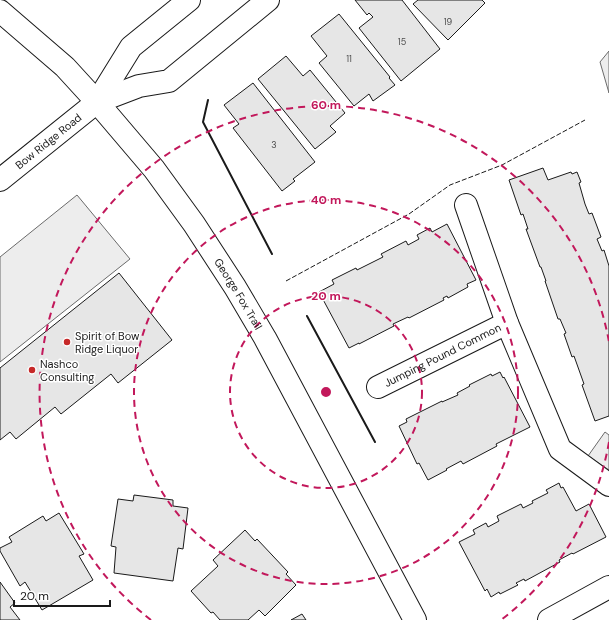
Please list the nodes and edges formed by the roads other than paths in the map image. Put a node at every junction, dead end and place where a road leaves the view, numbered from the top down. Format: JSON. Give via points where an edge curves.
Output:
{"nodes":[{"id":1,"x":189,"y":0,"type":"edge"},
{"id":2,"x":268,"y":0,"type":"edge"},
{"id":3,"x":0,"y":11,"type":"edge"},
{"id":4,"x":97,"y":102,"type":"junction"},
{"id":5,"x":0,"y":180,"type":"edge"},
{"id":6,"x":466,"y":205,"type":"dead end"},
{"id":7,"x":507,"y":323,"type":"junction"},
{"id":8,"x":378,"y":387,"type":"dead end"},
{"id":9,"x":609,"y":485,"type":"edge"},
{"id":10,"x":609,"y":587,"type":"edge"},
{"id":11,"x":415,"y":620,"type":"edge"},
{"id":12,"x":549,"y":620,"type":"edge"}],
"edges":[{"from":1,"to":4,"type":"street","via":[[131,46]]},
{"from":2,"to":4,"type":"street","via":[[169,81],[139,86]]},
{"from":3,"to":4,"type":"street","name":"George Fox Trail","via":[[65,67]]},
{"from":4,"to":5,"type":"street","name":"Bow Ridge Road"},
{"from":4,"to":11,"type":"street","name":"George Fox Trail","via":[[154,169],[235,287],[265,338]]},
{"from":6,"to":7,"type":"street","name":"Jumping Pound Common"},
{"from":7,"to":8,"type":"street","name":"Jumping Pound Common"},
{"from":7,"to":9,"type":"street","name":"Jumping Pound Common","via":[[560,449]]},
{"from":10,"to":12,"type":"street"}]}
